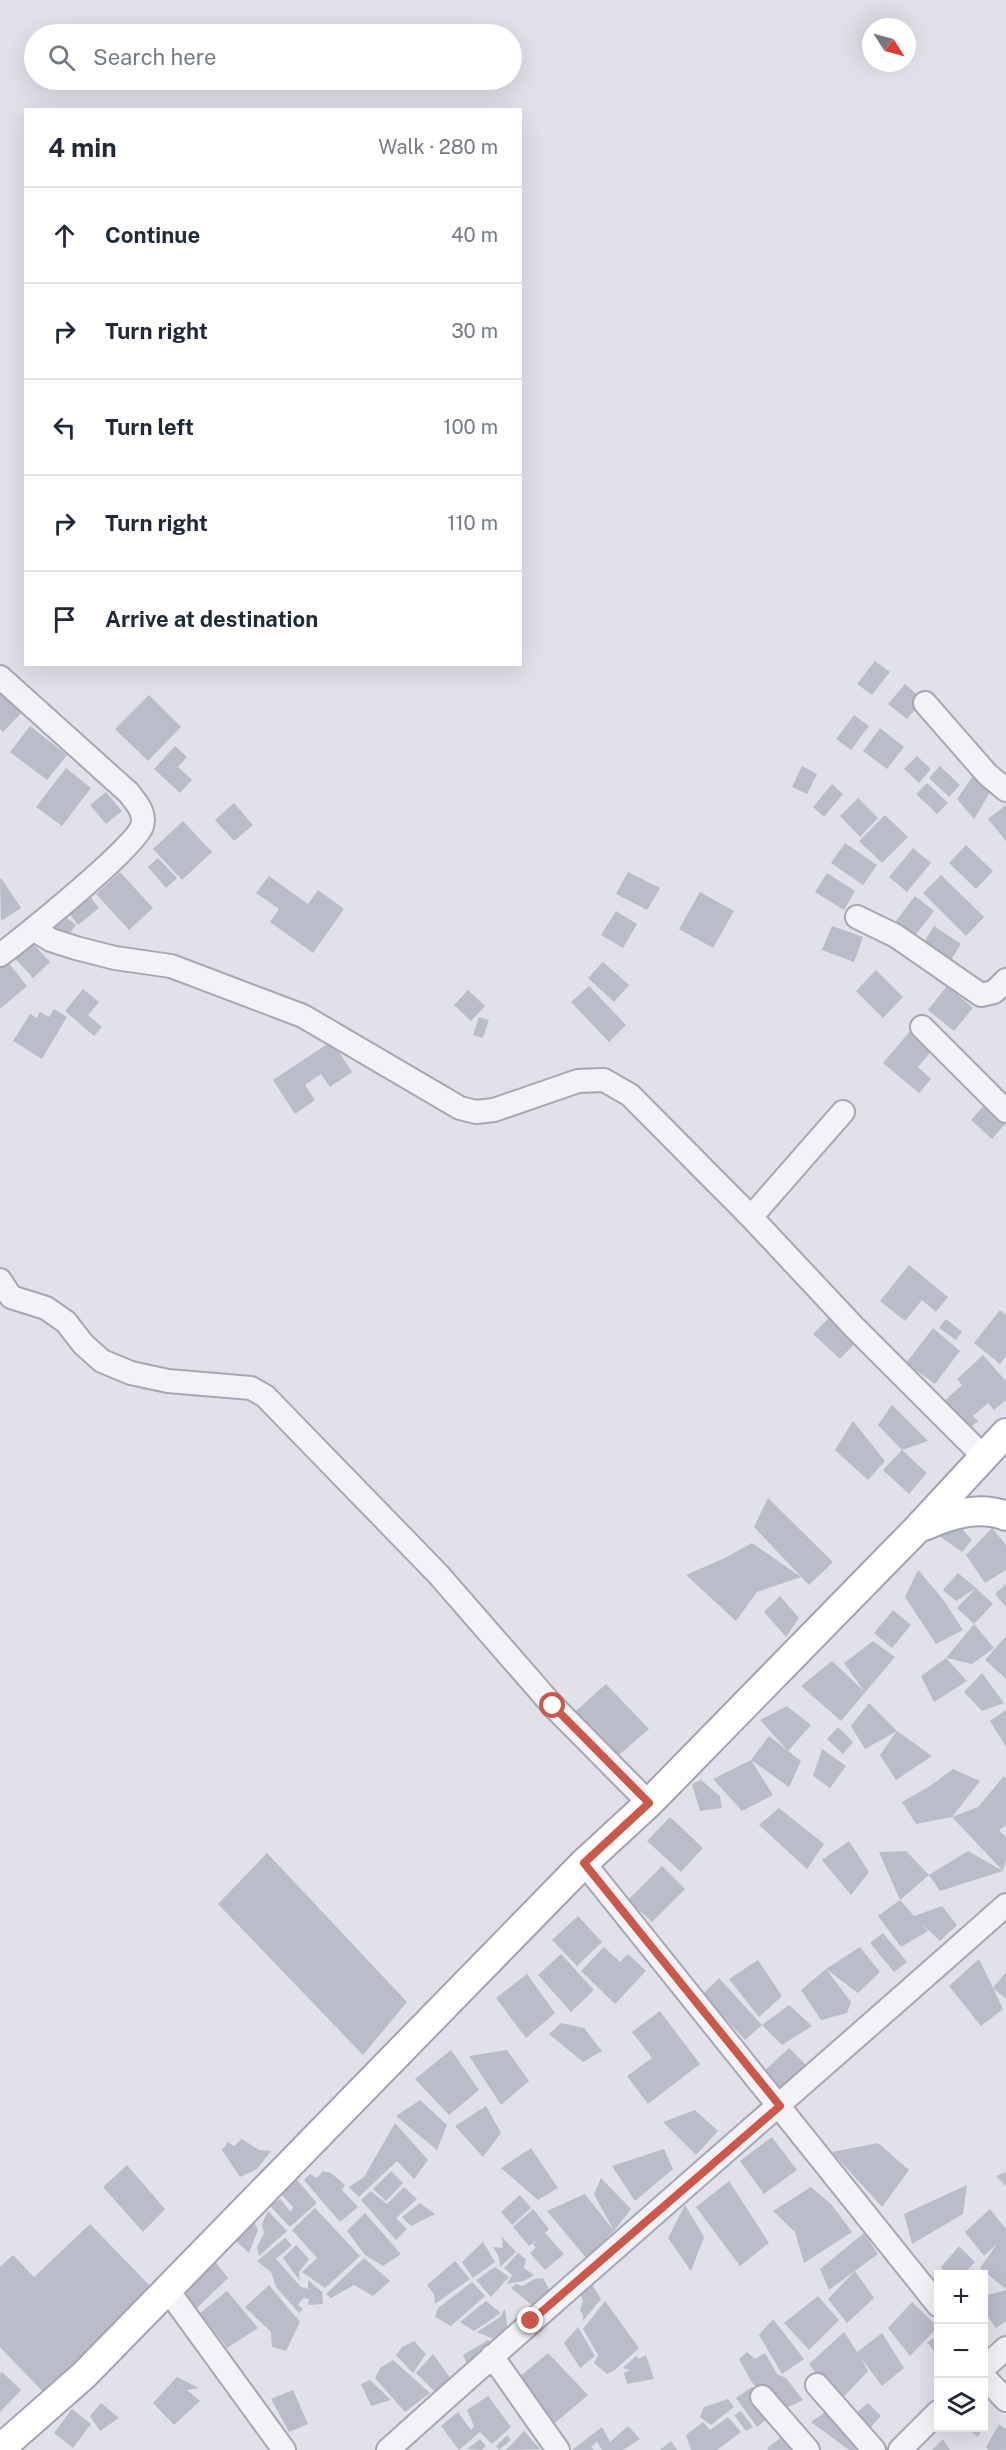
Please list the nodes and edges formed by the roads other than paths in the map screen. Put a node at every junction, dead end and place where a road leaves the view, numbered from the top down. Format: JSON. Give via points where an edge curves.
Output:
{"nodes":[{"id":1,"x":0,"y":677,"type":"edge"},
{"id":2,"x":925,"y":703,"type":"dead end"},
{"id":3,"x":1006,"y":790,"type":"edge"},
{"id":4,"x":857,"y":917,"type":"dead end"},
{"id":5,"x":33,"y":930,"type":"junction"},
{"id":6,"x":0,"y":956,"type":"edge"},
{"id":7,"x":1006,"y":980,"type":"edge"},
{"id":8,"x":922,"y":1027,"type":"dead end"},
{"id":9,"x":1006,"y":1111,"type":"edge"},
{"id":10,"x":843,"y":1112,"type":"dead end"},
{"id":11,"x":751,"y":1217,"type":"junction"},
{"id":12,"x":0,"y":1280,"type":"edge"},
{"id":13,"x":1006,"y":1433,"type":"edge"},
{"id":14,"x":985,"y":1458,"type":"junction"},
{"id":15,"x":1006,"y":1516,"type":"edge"},
{"id":16,"x":917,"y":1529,"type":"junction"},
{"id":17,"x":649,"y":1803,"type":"junction"},
{"id":18,"x":584,"y":1863,"type":"junction"},
{"id":19,"x":1006,"y":1905,"type":"edge"},
{"id":20,"x":780,"y":2106,"type":"junction"},
{"id":21,"x":167,"y":2289,"type":"junction"},
{"id":22,"x":934,"y":2299,"type":"edge"},
{"id":23,"x":1006,"y":2348,"type":"edge"},
{"id":24,"x":492,"y":2356,"type":"junction"},
{"id":25,"x":988,"y":2364,"type":"edge"},
{"id":26,"x":988,"y":2374,"type":"edge"},
{"id":27,"x":817,"y":2385,"type":"dead end"},
{"id":28,"x":762,"y":2397,"type":"dead end"},
{"id":29,"x":1006,"y":2400,"type":"edge"},
{"id":30,"x":934,"y":2417,"type":"edge"},
{"id":31,"x":0,"y":2449,"type":"edge"},
{"id":32,"x":284,"y":2450,"type":"edge"},
{"id":33,"x":388,"y":2450,"type":"edge"},
{"id":34,"x":558,"y":2450,"type":"edge"},
{"id":35,"x":808,"y":2450,"type":"edge"},
{"id":36,"x":874,"y":2450,"type":"edge"},
{"id":37,"x":900,"y":2450,"type":"edge"}],
"edges":[{"from":1,"to":5,"type":"street","via":[[129,793],[142,811],[142,825],[136,837]]},
{"from":2,"to":3,"type":"street","via":[[987,774]]},
{"from":4,"to":7,"type":"street","via":[[896,936],[981,995],[994,992]]},
{"from":5,"to":6,"type":"street"},
{"from":5,"to":11,"type":"street","via":[[76,948],[171,966],[303,1016],[460,1108],[476,1112],[494,1110],[578,1081],[604,1080],[630,1095]]},
{"from":8,"to":9,"type":"street"},
{"from":10,"to":11,"type":"street"},
{"from":11,"to":14,"type":"street"},
{"from":12,"to":17,"type":"street","via":[[11,1297],[46,1308],[66,1322],[102,1361],[130,1374],[251,1388],[265,1396],[438,1574],[553,1706]]},
{"from":13,"to":14,"type":"main road"},
{"from":14,"to":16,"type":"main road"},
{"from":15,"to":16,"type":"main road","via":[[996,1512],[950,1514]]},
{"from":16,"to":17,"type":"main road"},
{"from":17,"to":18,"type":"main road"},
{"from":18,"to":20,"type":"street"},
{"from":18,"to":21,"type":"main road"},
{"from":19,"to":20,"type":"street"},
{"from":20,"to":22,"type":"street"},
{"from":20,"to":24,"type":"street"},
{"from":21,"to":31,"type":"main road","via":[[84,2375]]},
{"from":21,"to":32,"type":"street"},
{"from":23,"to":25,"type":"street"},
{"from":24,"to":33,"type":"street"},
{"from":24,"to":34,"type":"street"},
{"from":26,"to":29,"type":"street"},
{"from":27,"to":36,"type":"street"},
{"from":28,"to":35,"type":"street"},
{"from":30,"to":37,"type":"street"}]}
